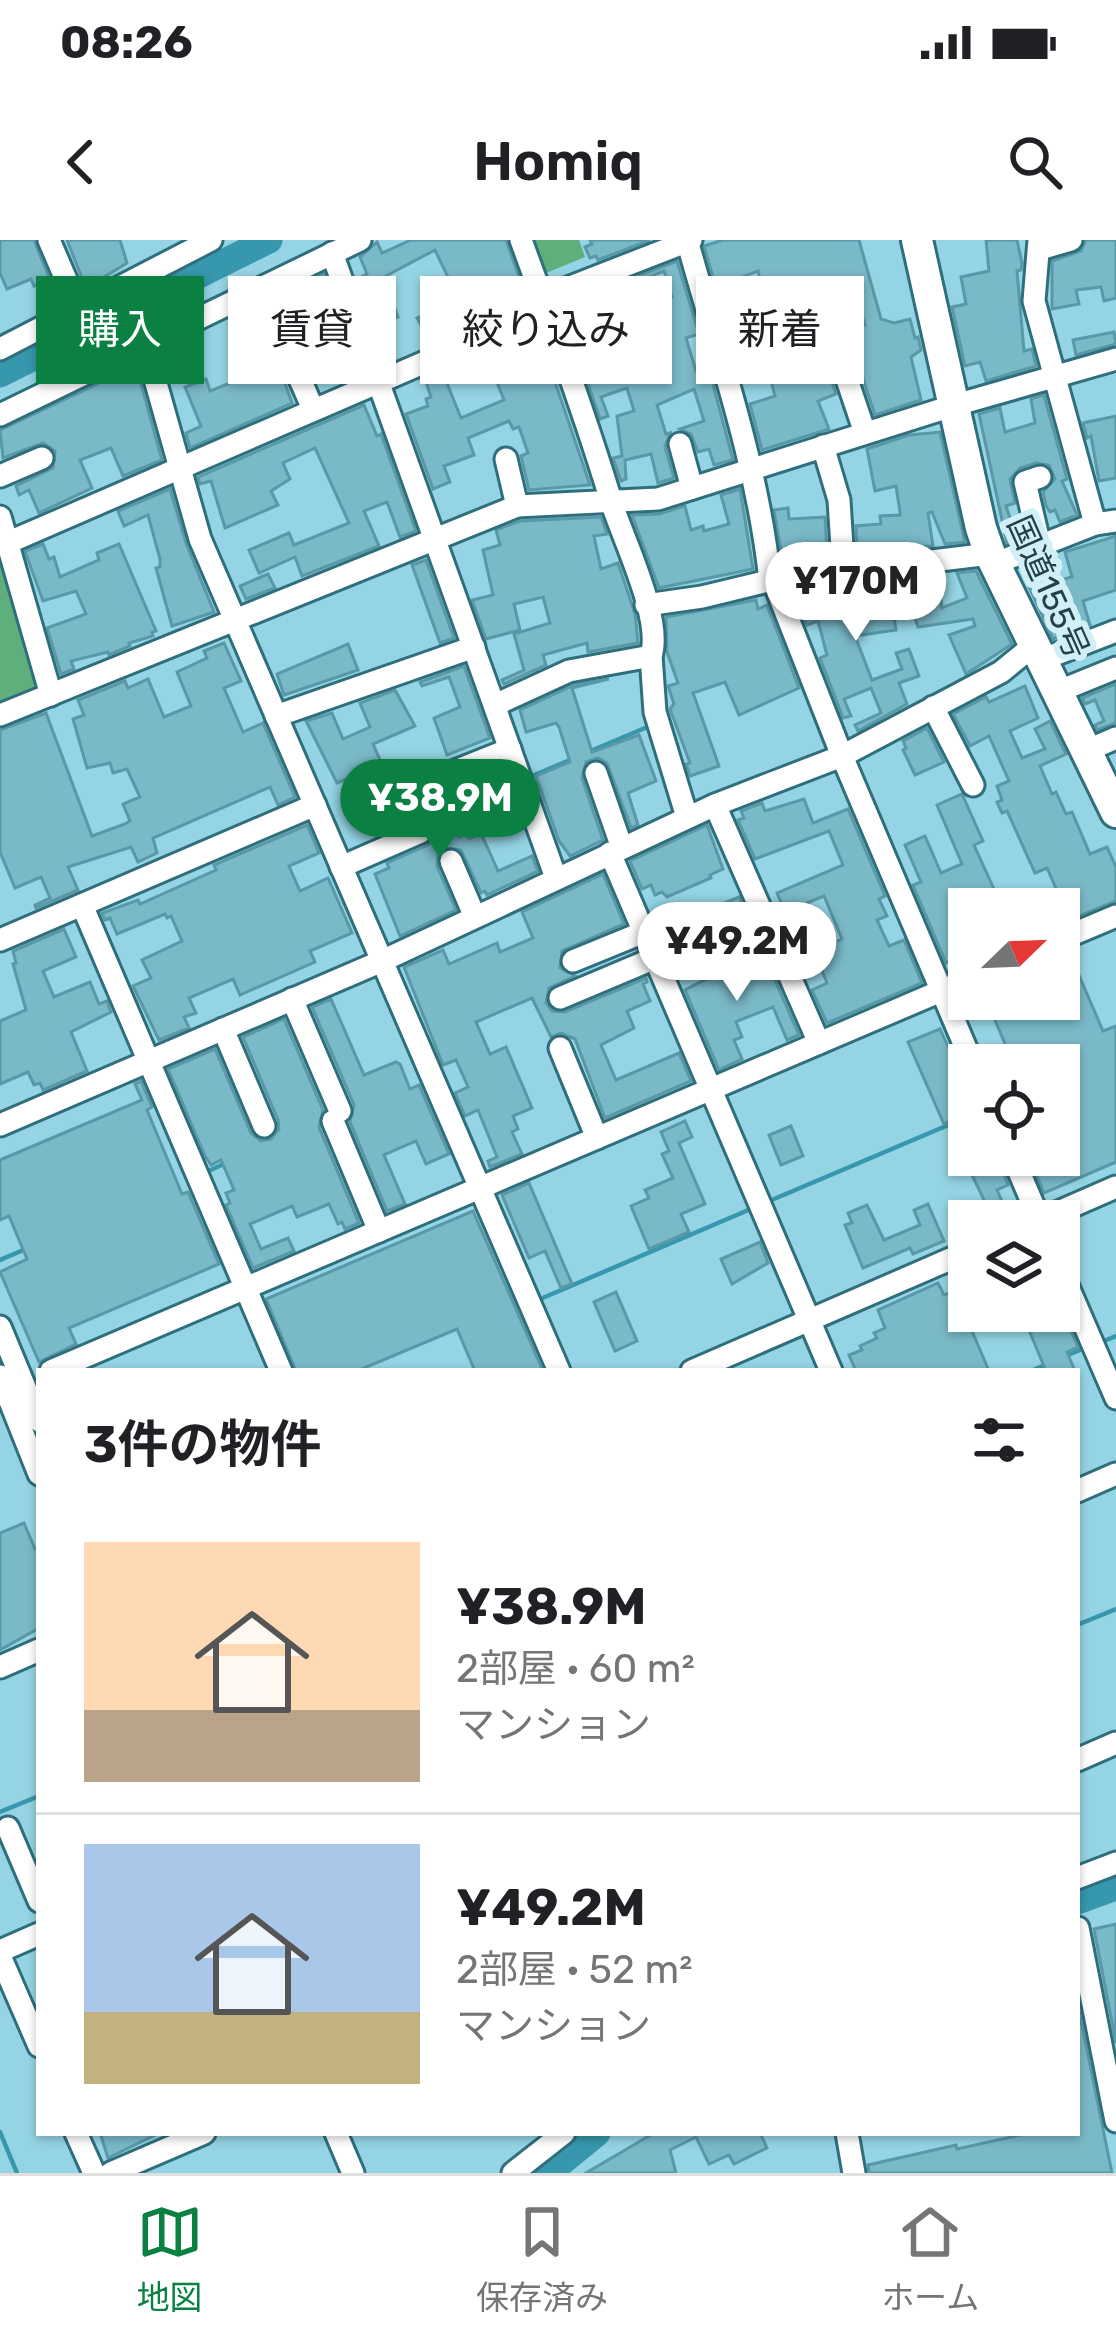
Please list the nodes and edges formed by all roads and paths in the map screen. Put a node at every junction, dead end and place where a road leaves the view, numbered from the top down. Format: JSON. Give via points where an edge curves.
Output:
{"nodes":[{"id":1,"x":50,"y":240,"type":"edge"},
{"id":2,"x":212,"y":240,"type":"edge"},
{"id":3,"x":360,"y":240,"type":"edge"},
{"id":4,"x":521,"y":240,"type":"edge"},
{"id":5,"x":688,"y":240,"type":"edge"},
{"id":6,"x":917,"y":240,"type":"edge"},
{"id":7,"x":1071,"y":240,"type":"edge"},
{"id":8,"x":1039,"y":244,"type":"edge"},
{"id":9,"x":332,"y":254,"type":"junction"},
{"id":10,"x":65,"y":276,"type":"edge"},
{"id":11,"x":144,"y":276,"type":"edge"},
{"id":12,"x":340,"y":276,"type":"edge"},
{"id":13,"x":534,"y":276,"type":"edge"},
{"id":14,"x":597,"y":276,"type":"edge"},
{"id":15,"x":698,"y":276,"type":"edge"},
{"id":16,"x":204,"y":316,"type":"edge"},
{"id":17,"x":36,"y":331,"type":"edge"},
{"id":18,"x":0,"y":349,"type":"edge"},
{"id":19,"x":1116,"y":359,"type":"edge"},
{"id":20,"x":1053,"y":378,"type":"junction"},
{"id":21,"x":63,"y":384,"type":"edge"},
{"id":22,"x":156,"y":384,"type":"edge"},
{"id":23,"x":302,"y":384,"type":"edge"},
{"id":24,"x":370,"y":384,"type":"edge"},
{"id":25,"x":380,"y":384,"type":"edge"},
{"id":26,"x":574,"y":384,"type":"edge"},
{"id":27,"x":728,"y":384,"type":"edge"},
{"id":28,"x":848,"y":384,"type":"edge"},
{"id":29,"x":952,"y":406,"type":"junction"},
{"id":30,"x":313,"y":409,"type":"junction"},
{"id":31,"x":0,"y":415,"type":"edge"},
{"id":32,"x":865,"y":434,"type":"junction"},
{"id":33,"x":680,"y":444,"type":"dead end"},
{"id":34,"x":823,"y":446,"type":"junction"},
{"id":35,"x":42,"y":458,"type":"dead end"},
{"id":36,"x":506,"y":459,"type":"dead end"},
{"id":37,"x":180,"y":467,"type":"junction"},
{"id":38,"x":752,"y":469,"type":"junction"},
{"id":39,"x":0,"y":476,"type":"edge"},
{"id":40,"x":1040,"y":477,"type":"dead end"},
{"id":41,"x":692,"y":488,"type":"junction"},
{"id":42,"x":612,"y":503,"type":"junction"},
{"id":43,"x":517,"y":506,"type":"junction"},
{"id":44,"x":0,"y":517,"type":"edge"},
{"id":45,"x":1106,"y":523,"type":"edge"},
{"id":46,"x":436,"y":537,"type":"junction"},
{"id":47,"x":8,"y":543,"type":"junction"},
{"id":48,"x":1040,"y":546,"type":"junction"},
{"id":49,"x":992,"y":559,"type":"junction"},
{"id":50,"x":842,"y":563,"type":"junction"},
{"id":51,"x":772,"y":580,"type":"junction"},
{"id":52,"x":646,"y":605,"type":"junction"},
{"id":53,"x":236,"y":621,"type":"junction"},
{"id":54,"x":1116,"y":632,"type":"edge"},
{"id":55,"x":474,"y":647,"type":"junction"},
{"id":56,"x":1037,"y":653,"type":"junction"},
{"id":57,"x":651,"y":656,"type":"junction"},
{"id":58,"x":1116,"y":668,"type":"edge"},
{"id":59,"x":1057,"y":692,"type":"junction"},
{"id":60,"x":52,"y":695,"type":"junction"},
{"id":61,"x":495,"y":705,"type":"junction"},
{"id":62,"x":933,"y":707,"type":"junction"},
{"id":63,"x":0,"y":716,"type":"edge"},
{"id":64,"x":276,"y":716,"type":"junction"},
{"id":65,"x":1116,"y":738,"type":"edge"},
{"id":66,"x":510,"y":748,"type":"junction"},
{"id":67,"x":1086,"y":751,"type":"junction"},
{"id":68,"x":842,"y":756,"type":"junction"},
{"id":69,"x":596,"y":773,"type":"dead end"},
{"id":70,"x":440,"y":778,"type":"dead end"},
{"id":71,"x":974,"y":785,"type":"dead end"},
{"id":72,"x":315,"y":805,"type":"junction"},
{"id":73,"x":715,"y":805,"type":"junction"},
{"id":74,"x":1116,"y":812,"type":"edge"},
{"id":75,"x":687,"y":817,"type":"junction"},
{"id":76,"x":421,"y":832,"type":"dead end"},
{"id":77,"x":616,"y":850,"type":"junction"},
{"id":78,"x":451,"y":861,"type":"dead end"},
{"id":79,"x":341,"y":867,"type":"junction"},
{"id":80,"x":556,"y":878,"type":"junction"},
{"id":81,"x":82,"y":905,"type":"junction"},
{"id":82,"x":475,"y":916,"type":"junction"},
{"id":83,"x":1116,"y":916,"type":"edge"},
{"id":84,"x":1080,"y":931,"type":"edge"},
{"id":85,"x":644,"y":932,"type":"junction"},
{"id":86,"x":2,"y":933,"type":"edge"},
{"id":87,"x":655,"y":958,"type":"junction"},
{"id":88,"x":382,"y":961,"type":"junction"},
{"id":89,"x":573,"y":962,"type":"dead end"},
{"id":90,"x":948,"y":988,"type":"edge"},
{"id":91,"x":942,"y":990,"type":"junction"},
{"id":92,"x":560,"y":998,"type":"dead end"},
{"id":93,"x":292,"y":999,"type":"junction"},
{"id":94,"x":223,"y":1029,"type":"junction"},
{"id":95,"x":819,"y":1043,"type":"junction"},
{"id":96,"x":964,"y":1044,"type":"edge"},
{"id":97,"x":560,"y":1048,"type":"dead end"},
{"id":98,"x":148,"y":1061,"type":"junction"},
{"id":99,"x":711,"y":1089,"type":"junction"},
{"id":100,"x":0,"y":1125,"type":"edge"},
{"id":101,"x":264,"y":1126,"type":"dead end"},
{"id":102,"x":597,"y":1138,"type":"junction"},
{"id":103,"x":1116,"y":1187,"type":"edge"},
{"id":104,"x":480,"y":1188,"type":"junction"},
{"id":105,"x":1080,"y":1203,"type":"edge"},
{"id":106,"x":379,"y":1231,"type":"junction"},
{"id":107,"x":948,"y":1260,"type":"edge"},
{"id":108,"x":246,"y":1288,"type":"junction"},
{"id":109,"x":1080,"y":1315,"type":"edge"},
{"id":110,"x":809,"y":1321,"type":"junction"},
{"id":111,"x":0,"y":1327,"type":"edge"},
{"id":112,"x":58,"y":1368,"type":"edge"},
{"id":113,"x":280,"y":1368,"type":"edge"},
{"id":114,"x":558,"y":1368,"type":"edge"},
{"id":115,"x":699,"y":1368,"type":"edge"},
{"id":116,"x":830,"y":1368,"type":"edge"},
{"id":117,"x":14,"y":1384,"type":"edge"},
{"id":118,"x":1116,"y":1398,"type":"edge"},
{"id":119,"x":36,"y":1416,"type":"edge"},
{"id":120,"x":36,"y":1463,"type":"edge"},
{"id":121,"x":1116,"y":1474,"type":"edge"},
{"id":122,"x":1080,"y":1490,"type":"edge"},
{"id":123,"x":36,"y":1651,"type":"edge"},
{"id":124,"x":0,"y":1667,"type":"edge"},
{"id":125,"x":1116,"y":1743,"type":"edge"},
{"id":126,"x":1080,"y":1759,"type":"edge"},
{"id":127,"x":8,"y":1828,"type":"dead end"},
{"id":128,"x":1116,"y":1863,"type":"edge"},
{"id":129,"x":1080,"y":1877,"type":"edge"},
{"id":130,"x":36,"y":1894,"type":"edge"},
{"id":131,"x":36,"y":1935,"type":"edge"},
{"id":132,"x":1080,"y":1938,"type":"edge"},
{"id":133,"x":0,"y":1953,"type":"edge"},
{"id":134,"x":36,"y":2039,"type":"edge"},
{"id":135,"x":1116,"y":2121,"type":"edge"},
{"id":136,"x":77,"y":2136,"type":"edge"},
{"id":137,"x":197,"y":2136,"type":"edge"},
{"id":138,"x":337,"y":2136,"type":"edge"},
{"id":139,"x":560,"y":2136,"type":"edge"},
{"id":140,"x":848,"y":2136,"type":"edge"},
{"id":141,"x":94,"y":2173,"type":"edge"},
{"id":142,"x":111,"y":2173,"type":"edge"},
{"id":143,"x":353,"y":2173,"type":"edge"},
{"id":144,"x":513,"y":2173,"type":"edge"},
{"id":145,"x":854,"y":2173,"type":"edge"}],
"edges":[{"from":1,"to":10,"type":"street"},
{"from":2,"to":11,"type":"street"},
{"from":3,"to":9,"type":"street"},
{"from":4,"to":13,"type":"street"},
{"from":5,"to":14,"type":"street"},
{"from":5,"to":15,"type":"street"},
{"from":6,"to":29,"type":"highway","name":"国道155号"},
{"from":7,"to":8,"type":"street"},
{"from":8,"to":20,"type":"street","via":[[1032,282]]},
{"from":9,"to":12,"type":"street"},
{"from":9,"to":16,"type":"street"},
{"from":17,"to":18,"type":"street"},
{"from":19,"to":20,"type":"street"},
{"from":20,"to":29,"type":"street"},
{"from":20,"to":45,"type":"street"},
{"from":21,"to":31,"type":"street"},
{"from":22,"to":37,"type":"street"},
{"from":23,"to":30,"type":"street"},
{"from":24,"to":30,"type":"street"},
{"from":25,"to":46,"type":"street"},
{"from":26,"to":42,"type":"street"},
{"from":27,"to":38,"type":"street"},
{"from":28,"to":32,"type":"street"},
{"from":29,"to":32,"type":"street"},
{"from":29,"to":49,"type":"highway","name":"国道155号"},
{"from":30,"to":37,"type":"street"},
{"from":32,"to":34,"type":"street"},
{"from":33,"to":41,"type":"street"},
{"from":34,"to":38,"type":"street"},
{"from":34,"to":50,"type":"street","via":[[839,500]]},
{"from":35,"to":39,"type":"street"},
{"from":36,"to":43,"type":"street"},
{"from":37,"to":47,"type":"street"},
{"from":37,"to":53,"type":"street"},
{"from":38,"to":41,"type":"street"},
{"from":38,"to":51,"type":"street"},
{"from":40,"to":48,"type":"street","via":[[1024,482]]},
{"from":41,"to":42,"type":"street"},
{"from":42,"to":43,"type":"street"},
{"from":42,"to":52,"type":"street"},
{"from":43,"to":46,"type":"street"},
{"from":44,"to":47,"type":"street"},
{"from":45,"to":48,"type":"street"},
{"from":46,"to":53,"type":"street"},
{"from":46,"to":55,"type":"street"},
{"from":47,"to":60,"type":"street"},
{"from":48,"to":49,"type":"street"},
{"from":49,"to":50,"type":"street"},
{"from":49,"to":56,"type":"highway","name":"国道155号"},
{"from":50,"to":51,"type":"street"},
{"from":51,"to":52,"type":"street"},
{"from":51,"to":68,"type":"street"},
{"from":52,"to":57,"type":"street"},
{"from":53,"to":60,"type":"street"},
{"from":53,"to":64,"type":"street"},
{"from":54,"to":56,"type":"street"},
{"from":55,"to":61,"type":"street"},
{"from":55,"to":64,"type":"street"},
{"from":56,"to":59,"type":"highway","name":"国道155号"},
{"from":56,"to":62,"type":"street"},
{"from":57,"to":61,"type":"street","via":[[569,671]]},
{"from":57,"to":75,"type":"street","via":[[655,712]]},
{"from":58,"to":59,"type":"street"},
{"from":59,"to":67,"type":"highway","name":"国道155号"},
{"from":60,"to":63,"type":"street"},
{"from":61,"to":66,"type":"street"},
{"from":62,"to":68,"type":"street"},
{"from":62,"to":71,"type":"street"},
{"from":64,"to":72,"type":"street"},
{"from":65,"to":67,"type":"street"},
{"from":66,"to":70,"type":"street"},
{"from":66,"to":80,"type":"street"},
{"from":67,"to":74,"type":"highway","name":"国道155号"},
{"from":68,"to":73,"type":"street"},
{"from":68,"to":91,"type":"street"},
{"from":69,"to":77,"type":"street"},
{"from":72,"to":79,"type":"street"},
{"from":72,"to":81,"type":"street"},
{"from":73,"to":75,"type":"street"},
{"from":73,"to":95,"type":"street"},
{"from":75,"to":77,"type":"street"},
{"from":76,"to":79,"type":"street"},
{"from":77,"to":80,"type":"street"},
{"from":77,"to":85,"type":"street"},
{"from":78,"to":82,"type":"street"},
{"from":79,"to":88,"type":"street"},
{"from":80,"to":82,"type":"street"},
{"from":81,"to":86,"type":"street"},
{"from":81,"to":98,"type":"street"},
{"from":82,"to":88,"type":"street"},
{"from":83,"to":84,"type":"street"},
{"from":85,"to":87,"type":"street"},
{"from":85,"to":89,"type":"street"},
{"from":87,"to":92,"type":"street"},
{"from":87,"to":99,"type":"street"},
{"from":88,"to":93,"type":"street"},
{"from":88,"to":104,"type":"street"},
{"from":90,"to":91,"type":"street"},
{"from":91,"to":95,"type":"street"},
{"from":91,"to":96,"type":"street"},
{"from":93,"to":94,"type":"street"},
{"from":93,"to":106,"type":"street"},
{"from":94,"to":98,"type":"street"},
{"from":94,"to":101,"type":"street"},
{"from":95,"to":99,"type":"street"},
{"from":97,"to":102,"type":"street"},
{"from":98,"to":100,"type":"street"},
{"from":98,"to":108,"type":"street"},
{"from":99,"to":102,"type":"street"},
{"from":99,"to":110,"type":"street"},
{"from":102,"to":104,"type":"street"},
{"from":103,"to":105,"type":"street"},
{"from":104,"to":106,"type":"street"},
{"from":104,"to":114,"type":"street"},
{"from":106,"to":108,"type":"street"},
{"from":107,"to":110,"type":"street"},
{"from":108,"to":112,"type":"street"},
{"from":108,"to":113,"type":"street"},
{"from":109,"to":118,"type":"street"},
{"from":110,"to":115,"type":"street"},
{"from":110,"to":116,"type":"street"},
{"from":111,"to":117,"type":"street"},
{"from":117,"to":119,"type":"street"},
{"from":117,"to":120,"type":"street"},
{"from":121,"to":122,"type":"street"},
{"from":123,"to":124,"type":"street"},
{"from":125,"to":126,"type":"street"},
{"from":127,"to":130,"type":"street"},
{"from":128,"to":129,"type":"street"},
{"from":131,"to":133,"type":"street"},
{"from":132,"to":135,"type":"street"},
{"from":133,"to":134,"type":"street"},
{"from":136,"to":141,"type":"street"},
{"from":137,"to":142,"type":"street"},
{"from":138,"to":143,"type":"street"},
{"from":139,"to":144,"type":"street"},
{"from":140,"to":145,"type":"street"}]}
